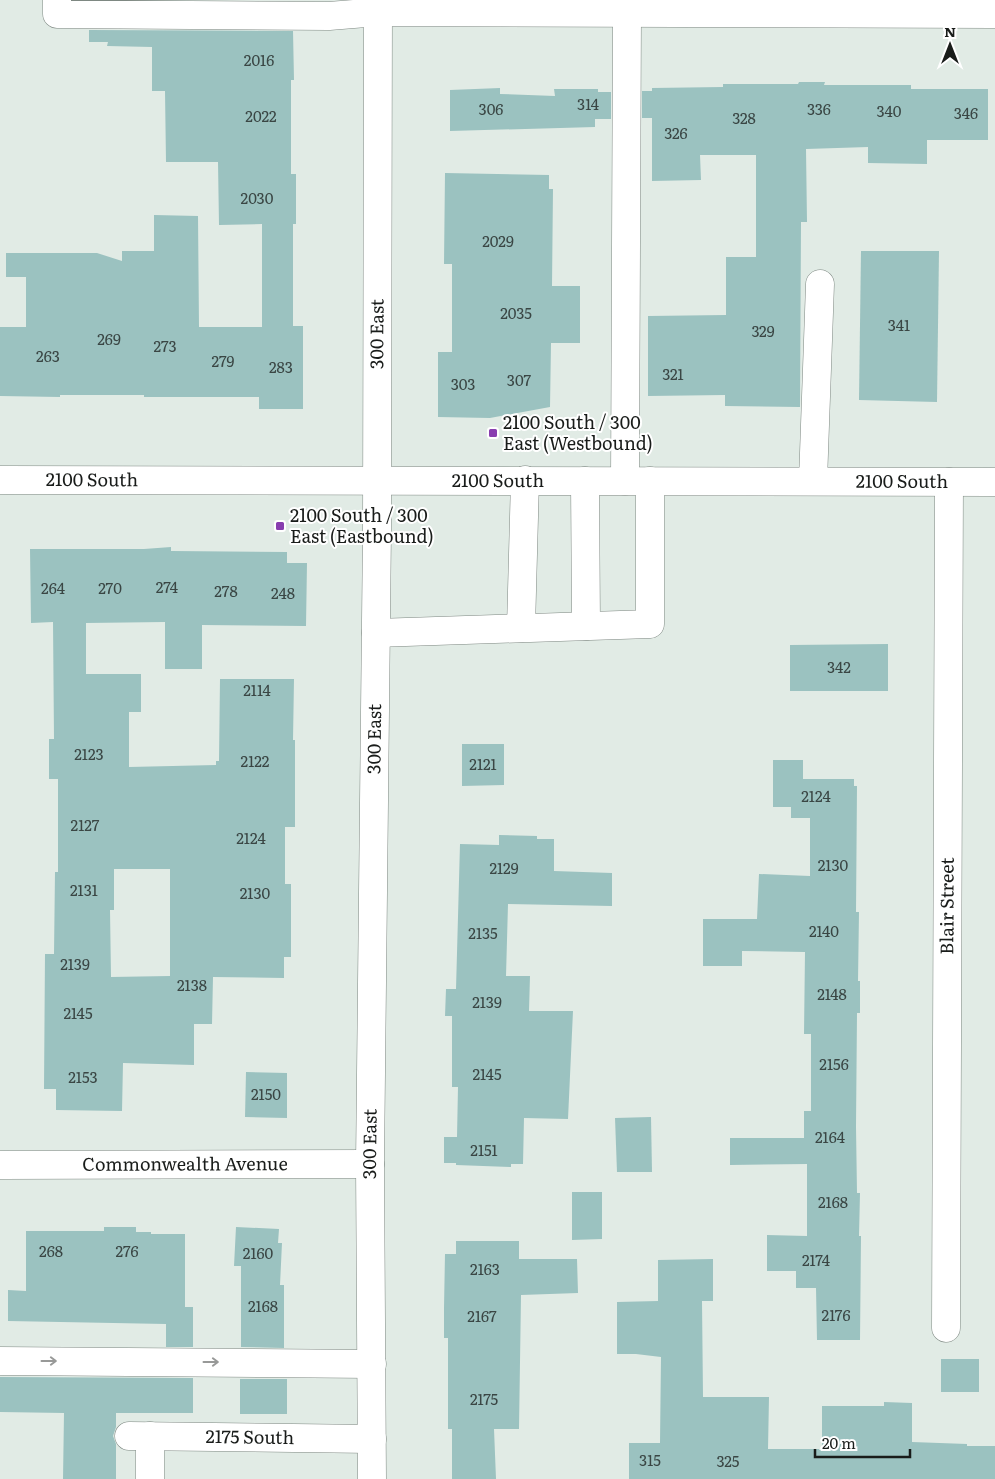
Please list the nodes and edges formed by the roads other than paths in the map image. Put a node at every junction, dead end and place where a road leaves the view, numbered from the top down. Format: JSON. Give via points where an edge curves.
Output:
{"nodes":[{"id":1,"x":57,"y":0,"type":"edge"},
{"id":2,"x":378,"y":6,"type":"edge"},
{"id":3,"x":627,"y":13,"type":"junction"},
{"id":4,"x":995,"y":14,"type":"edge"},
{"id":5,"x":820,"y":284,"type":"dead end"},
{"id":6,"x":0,"y":480,"type":"edge"},
{"id":7,"x":377,"y":480,"type":"junction"},
{"id":8,"x":525,"y":480,"type":"junction"},
{"id":9,"x":585,"y":481,"type":"junction"},
{"id":10,"x":637,"y":481,"type":"junction"},
{"id":11,"x":813,"y":481,"type":"junction"},
{"id":12,"x":950,"y":482,"type":"junction"},
{"id":13,"x":995,"y":482,"type":"edge"},
{"id":14,"x":586,"y":626,"type":"junction"},
{"id":15,"x":522,"y":628,"type":"junction"},
{"id":16,"x":376,"y":633,"type":"junction"},
{"id":17,"x":370,"y":1164,"type":"junction"},
{"id":18,"x":0,"y":1165,"type":"edge"},
{"id":19,"x":946,"y":1328,"type":"dead end"},
{"id":20,"x":0,"y":1361,"type":"edge"},
{"id":21,"x":372,"y":1364,"type":"junction"},
{"id":22,"x":372,"y":1439,"type":"junction"},
{"id":23,"x":150,"y":1479,"type":"edge"},
{"id":24,"x":372,"y":1479,"type":"edge"}],
"edges":[{"from":1,"to":2,"type":"street","via":[[56,14],[329,16]]},
{"from":2,"to":3,"type":"street"},
{"from":2,"to":7,"type":"street","name":"300 East"},
{"from":3,"to":4,"type":"street"},
{"from":3,"to":10,"type":"street"},
{"from":5,"to":11,"type":"street"},
{"from":6,"to":7,"type":"street","name":"2100 South"},
{"from":7,"to":8,"type":"street","name":"2100 South"},
{"from":7,"to":16,"type":"street","name":"300 East"},
{"from":8,"to":9,"type":"street","name":"2100 South"},
{"from":8,"to":15,"type":"street"},
{"from":9,"to":10,"type":"street","name":"2100 South"},
{"from":9,"to":14,"type":"street"},
{"from":10,"to":11,"type":"street","name":"2100 South"},
{"from":10,"to":14,"type":"street","via":[[650,624]]},
{"from":11,"to":12,"type":"street","name":"2100 South"},
{"from":12,"to":13,"type":"street","name":"2100 South"},
{"from":12,"to":19,"type":"street","name":"Blair Street"},
{"from":14,"to":15,"type":"street"},
{"from":15,"to":16,"type":"street"},
{"from":16,"to":17,"type":"street","name":"300 East"},
{"from":17,"to":18,"type":"street","name":"Commonwealth Avenue"},
{"from":17,"to":21,"type":"street","name":"300 East"},
{"from":20,"to":21,"type":"street","one_way":true},
{"from":21,"to":22,"type":"street","name":"300 East"},
{"from":22,"to":23,"type":"street","name":"2175 South","via":[[140,1436]]},
{"from":22,"to":24,"type":"street","name":"300 East"}]}
